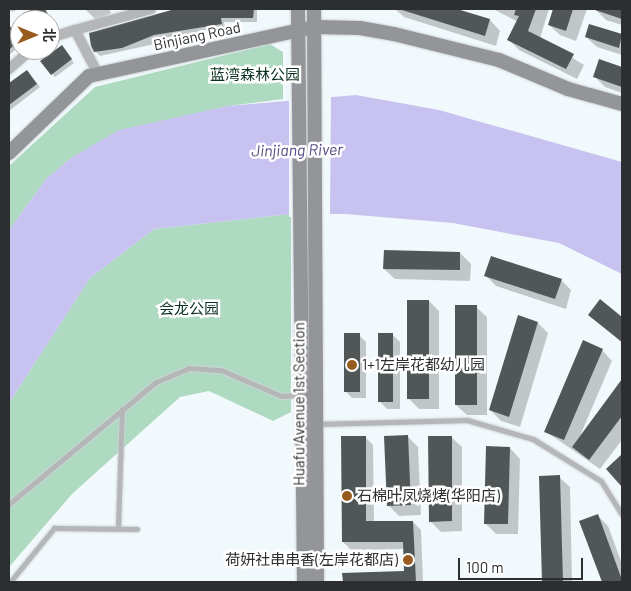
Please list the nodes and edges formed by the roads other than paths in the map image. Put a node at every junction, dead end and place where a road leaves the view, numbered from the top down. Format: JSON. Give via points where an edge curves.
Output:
{"nodes":[{"id":1,"x":151,"y":9,"type":"edge"},
{"id":2,"x":298,"y":9,"type":"edge"},
{"id":3,"x":314,"y":9,"type":"edge"},
{"id":4,"x":314,"y":27,"type":"junction"},
{"id":5,"x":75,"y":30,"type":"junction"},
{"id":6,"x":298,"y":30,"type":"junction"},
{"id":7,"x":60,"y":35,"type":"edge"},
{"id":8,"x":19,"y":60,"type":"edge"},
{"id":9,"x":9,"y":69,"type":"edge"},
{"id":10,"x":98,"y":74,"type":"junction"},
{"id":11,"x":622,"y":104,"type":"edge"},
{"id":12,"x":9,"y":153,"type":"edge"},
{"id":13,"x":302,"y":395,"type":"junction"},
{"id":14,"x":122,"y":409,"type":"junction"},
{"id":15,"x":316,"y":424,"type":"junction"},
{"id":16,"x":9,"y":504,"type":"edge"},
{"id":17,"x":622,"y":514,"type":"edge"},
{"id":18,"x":118,"y":527,"type":"junction"},
{"id":19,"x":137,"y":529,"type":"dead end"},
{"id":20,"x":10,"y":582,"type":"edge"},
{"id":21,"x":304,"y":582,"type":"edge"},
{"id":22,"x":317,"y":582,"type":"edge"}],
"edges":[{"from":1,"to":5,"type":"street"},
{"from":2,"to":6,"type":"main road"},
{"from":3,"to":4,"type":"main road"},
{"from":4,"to":6,"type":"main road","name":"Binjiang Road"},
{"from":4,"to":11,"type":"main road","name":"Binjiang Road","via":[[360,28],[403,36],[499,60],[568,89]]},
{"from":4,"to":15,"type":"main road","name":"Huafu Avenue 1st Section"},
{"from":5,"to":7,"type":"street"},
{"from":5,"to":10,"type":"street"},
{"from":6,"to":10,"type":"main road","name":"Binjiang Road"},
{"from":6,"to":13,"type":"main road"},
{"from":8,"to":9,"type":"street"},
{"from":10,"to":12,"type":"main road","name":"Binjiang Road","via":[[89,76]]},
{"from":13,"to":14,"type":"lane","via":[[281,396],[221,370],[188,368],[156,382]]},
{"from":13,"to":21,"type":"main road"},
{"from":14,"to":16,"type":"lane"},
{"from":14,"to":18,"type":"lane"},
{"from":15,"to":17,"type":"lane","via":[[467,420],[534,439],[601,481]]},
{"from":15,"to":22,"type":"main road","name":"Huafu Avenue 1st Section"},
{"from":18,"to":19,"type":"lane"},
{"from":18,"to":20,"type":"lane","via":[[54,528]]}]}
